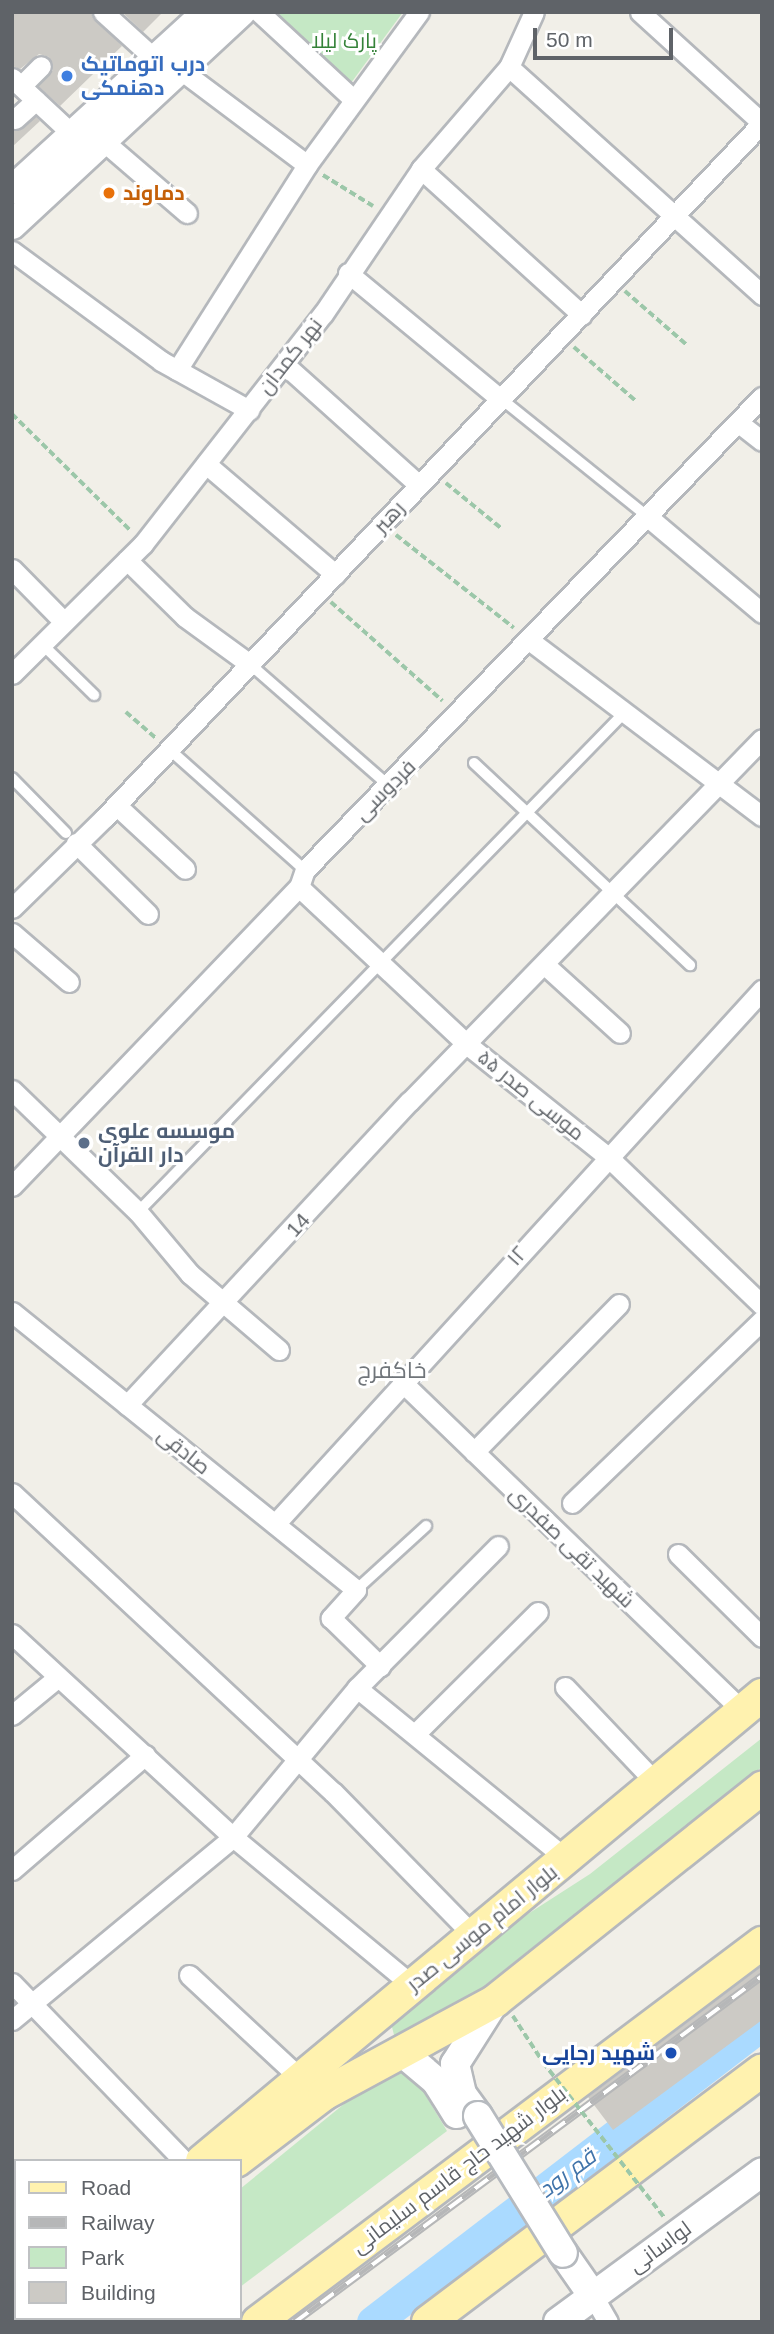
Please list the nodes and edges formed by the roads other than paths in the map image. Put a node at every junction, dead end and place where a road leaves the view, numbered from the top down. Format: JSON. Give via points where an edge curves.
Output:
{"nodes":[{"id":1,"x":103,"y":12,"type":"edge"},
{"id":2,"x":207,"y":12,"type":"edge"},
{"id":3,"x":241,"y":12,"type":"edge"},
{"id":4,"x":259,"y":12,"type":"edge"},
{"id":5,"x":419,"y":12,"type":"edge"},
{"id":6,"x":534,"y":12,"type":"edge"},
{"id":7,"x":640,"y":12,"type":"edge"},
{"id":8,"x":167,"y":64,"type":"junction"},
{"id":9,"x":41,"y":66,"type":"dead end"},
{"id":10,"x":509,"y":67,"type":"junction"},
{"id":11,"x":23,"y":88,"type":"edge"},
{"id":12,"x":354,"y":100,"type":"junction"},
{"id":13,"x":15,"y":119,"type":"dead end"},
{"id":14,"x":762,"y":123,"type":"edge"},
{"id":15,"x":72,"y":134,"type":"junction"},
{"id":16,"x":102,"y":141,"type":"junction"},
{"id":17,"x":307,"y":165,"type":"junction"},
{"id":18,"x":421,"y":169,"type":"junction"},
{"id":19,"x":12,"y":190,"type":"edge"},
{"id":20,"x":187,"y":213,"type":"dead end"},
{"id":21,"x":676,"y":216,"type":"junction"},
{"id":22,"x":12,"y":225,"type":"edge"},
{"id":23,"x":12,"y":251,"type":"edge"},
{"id":24,"x":348,"y":273,"type":"junction"},
{"id":25,"x":762,"y":295,"type":"edge"},
{"id":26,"x":582,"y":315,"type":"junction"},
{"id":27,"x":284,"y":364,"type":"junction"},
{"id":28,"x":177,"y":370,"type":"junction"},
{"id":29,"x":498,"y":397,"type":"junction"},
{"id":30,"x":762,"y":397,"type":"edge"},
{"id":31,"x":249,"y":410,"type":"junction"},
{"id":32,"x":739,"y":422,"type":"junction"},
{"id":33,"x":762,"y":441,"type":"edge"},
{"id":34,"x":206,"y":464,"type":"junction"},
{"id":35,"x":425,"y":478,"type":"junction"},
{"id":36,"x":648,"y":517,"type":"junction"},
{"id":37,"x":127,"y":560,"type":"junction"},
{"id":38,"x":12,"y":569,"type":"edge"},
{"id":39,"x":335,"y":574,"type":"junction"},
{"id":40,"x":762,"y":613,"type":"edge"},
{"id":41,"x":64,"y":622,"type":"junction"},
{"id":42,"x":529,"y":640,"type":"junction"},
{"id":43,"x":42,"y":645,"type":"junction"},
{"id":44,"x":251,"y":665,"type":"junction"},
{"id":45,"x":12,"y":674,"type":"edge"},
{"id":46,"x":94,"y":695,"type":"dead end"},
{"id":47,"x":624,"y":713,"type":"junction"},
{"id":48,"x":762,"y":739,"type":"edge"},
{"id":49,"x":168,"y":748,"type":"junction"},
{"id":50,"x":474,"y":763,"type":"dead end"},
{"id":51,"x":12,"y":778,"type":"edge"},
{"id":52,"x":718,"y":784,"type":"junction"},
{"id":53,"x":389,"y":786,"type":"junction"},
{"id":54,"x":116,"y":805,"type":"junction"},
{"id":55,"x":528,"y":811,"type":"junction"},
{"id":56,"x":762,"y":816,"type":"edge"},
{"id":57,"x":71,"y":838,"type":"junction"},
{"id":58,"x":185,"y":870,"type":"dead end"},
{"id":59,"x":302,"y":879,"type":"junction"},
{"id":60,"x":611,"y":895,"type":"junction"},
{"id":61,"x":12,"y":908,"type":"edge"},
{"id":62,"x":148,"y":914,"type":"dead end"},
{"id":63,"x":12,"y":933,"type":"edge"},
{"id":64,"x":382,"y":961,"type":"junction"},
{"id":65,"x":545,"y":965,"type":"junction"},
{"id":66,"x":690,"y":965,"type":"dead end"},
{"id":67,"x":69,"y":982,"type":"dead end"},
{"id":68,"x":762,"y":990,"type":"edge"},
{"id":69,"x":620,"y":1033,"type":"dead end"},
{"id":70,"x":469,"y":1046,"type":"junction"},
{"id":71,"x":12,"y":1090,"type":"edge"},
{"id":72,"x":59,"y":1137,"type":"junction"},
{"id":73,"x":607,"y":1156,"type":"junction"},
{"id":74,"x":12,"y":1185,"type":"edge"},
{"id":75,"x":138,"y":1212,"type":"junction"},
{"id":76,"x":226,"y":1304,"type":"junction"},
{"id":77,"x":619,"y":1304,"type":"dead end"},
{"id":78,"x":762,"y":1305,"type":"edge"},
{"id":79,"x":12,"y":1311,"type":"edge"},
{"id":80,"x":762,"y":1320,"type":"edge"},
{"id":81,"x":279,"y":1350,"type":"dead end"},
{"id":82,"x":402,"y":1382,"type":"junction"},
{"id":83,"x":127,"y":1405,"type":"junction"},
{"id":84,"x":474,"y":1452,"type":"junction"},
{"id":85,"x":12,"y":1493,"type":"edge"},
{"id":86,"x":572,"y":1503,"type":"dead end"},
{"id":87,"x":275,"y":1524,"type":"junction"},
{"id":88,"x":426,"y":1526,"type":"dead end"},
{"id":89,"x":498,"y":1546,"type":"dead end"},
{"id":90,"x":678,"y":1554,"type":"dead end"},
{"id":91,"x":356,"y":1590,"type":"junction"},
{"id":92,"x":538,"y":1612,"type":"dead end"},
{"id":93,"x":12,"y":1634,"type":"edge"},
{"id":94,"x":762,"y":1637,"type":"edge"},
{"id":95,"x":380,"y":1666,"type":"junction"},
{"id":96,"x":57,"y":1678,"type":"junction"},
{"id":97,"x":565,"y":1687,"type":"dead end"},
{"id":98,"x":357,"y":1688,"type":"junction"},
{"id":99,"x":748,"y":1711,"type":"edge"},
{"id":100,"x":12,"y":1715,"type":"edge"},
{"id":101,"x":415,"y":1734,"type":"junction"},
{"id":102,"x":145,"y":1755,"type":"junction"},
{"id":103,"x":297,"y":1761,"type":"junction"},
{"id":104,"x":656,"y":1783,"type":"junction"},
{"id":105,"x":762,"y":1788,"type":"edge"},
{"id":106,"x":233,"y":1836,"type":"junction"},
{"id":107,"x":568,"y":1859,"type":"junction"},
{"id":108,"x":12,"y":1870,"type":"edge"},
{"id":109,"x":475,"y":1937,"type":"junction"},
{"id":110,"x":762,"y":1943,"type":"edge"},
{"id":111,"x":188,"y":1975,"type":"dead end"},
{"id":112,"x":12,"y":1983,"type":"edge"},
{"id":113,"x":412,"y":1985,"type":"junction"},
{"id":114,"x":497,"y":1999,"type":"junction"},
{"id":115,"x":31,"y":2002,"type":"junction"},
{"id":116,"x":375,"y":2015,"type":"junction"},
{"id":117,"x":12,"y":2020,"type":"edge"},
{"id":118,"x":401,"y":2056,"type":"junction"},
{"id":119,"x":762,"y":2070,"type":"edge"},
{"id":120,"x":300,"y":2078,"type":"junction"},
{"id":121,"x":471,"y":2122,"type":"junction"},
{"id":122,"x":182,"y":2159,"type":"edge"},
{"id":123,"x":204,"y":2159,"type":"edge"},
{"id":124,"x":239,"y":2159,"type":"edge"},
{"id":125,"x":762,"y":2172,"type":"edge"},
{"id":126,"x":593,"y":2296,"type":"junction"},
{"id":127,"x":258,"y":2322,"type":"edge"},
{"id":128,"x":428,"y":2322,"type":"edge"},
{"id":129,"x":558,"y":2322,"type":"edge"},
{"id":130,"x":608,"y":2322,"type":"edge"}],
"edges":[{"from":1,"to":8,"type":"street"},
{"from":2,"to":8,"type":"main road"},
{"from":3,"to":8,"type":"main road"},
{"from":4,"to":12,"type":"street"},
{"from":5,"to":12,"type":"street"},
{"from":6,"to":10,"type":"street","name":"نهر کمدان"},
{"from":7,"to":14,"type":"street"},
{"from":8,"to":15,"type":"main road"},
{"from":8,"to":16,"type":"main road"},
{"from":8,"to":17,"type":"street"},
{"from":9,"to":11,"type":"street"},
{"from":10,"to":18,"type":"street","name":"نهر کمدان"},
{"from":10,"to":21,"type":"street"},
{"from":11,"to":13,"type":"street"},
{"from":11,"to":15,"type":"street"},
{"from":12,"to":17,"type":"street"},
{"from":14,"to":21,"type":"street","name":"رهبر"},
{"from":15,"to":19,"type":"main road"},
{"from":16,"to":20,"type":"street"},
{"from":16,"to":22,"type":"main road"},
{"from":17,"to":28,"type":"street"},
{"from":18,"to":24,"type":"street","name":"نهر کمدان"},
{"from":18,"to":26,"type":"street"},
{"from":21,"to":25,"type":"street"},
{"from":21,"to":26,"type":"street","name":"رهبر"},
{"from":23,"to":28,"type":"street"},
{"from":24,"to":27,"type":"street","name":"نهر کمدان"},
{"from":24,"to":29,"type":"street"},
{"from":26,"to":29,"type":"street","name":"رهبر"},
{"from":27,"to":31,"type":"street","name":"نهر کمدان"},
{"from":27,"to":35,"type":"street","via":[[351,423]]},
{"from":28,"to":31,"type":"street"},
{"from":29,"to":35,"type":"street","name":"رهبر"},
{"from":29,"to":36,"type":"lane"},
{"from":30,"to":32,"type":"street","name":"فردوسی"},
{"from":31,"to":34,"type":"street","name":"نهر کمدان"},
{"from":32,"to":33,"type":"street"},
{"from":32,"to":36,"type":"street","name":"فردوسی"},
{"from":34,"to":37,"type":"street","name":"نهر کمدان"},
{"from":34,"to":39,"type":"street"},
{"from":35,"to":39,"type":"street","name":"رهبر"},
{"from":36,"to":40,"type":"street"},
{"from":36,"to":42,"type":"street","name":"فردوسی"},
{"from":37,"to":41,"type":"street","name":"نهر کمدان"},
{"from":37,"to":44,"type":"street","via":[[185,617]]},
{"from":38,"to":41,"type":"street"},
{"from":39,"to":44,"type":"street","name":"رهبر"},
{"from":41,"to":43,"type":"street","name":"نهر کمدان"},
{"from":42,"to":47,"type":"street"},
{"from":42,"to":53,"type":"street","name":"فردوسی"},
{"from":43,"to":45,"type":"street","name":"نهر کمدان"},
{"from":43,"to":46,"type":"lane"},
{"from":44,"to":49,"type":"street","name":"رهبر"},
{"from":44,"to":53,"type":"lane"},
{"from":47,"to":52,"type":"street"},
{"from":47,"to":55,"type":"lane"},
{"from":48,"to":52,"type":"street","name":"14"},
{"from":49,"to":54,"type":"street","name":"رهبر"},
{"from":49,"to":59,"type":"lane"},
{"from":50,"to":55,"type":"lane"},
{"from":51,"to":57,"type":"lane"},
{"from":52,"to":56,"type":"street"},
{"from":52,"to":60,"type":"street","name":"14"},
{"from":53,"to":59,"type":"street","name":"فردوسی"},
{"from":54,"to":57,"type":"street","name":"رهبر"},
{"from":54,"to":58,"type":"street"},
{"from":55,"to":60,"type":"lane"},
{"from":55,"to":64,"type":"lane"},
{"from":57,"to":61,"type":"street","name":"رهبر"},
{"from":57,"to":62,"type":"street"},
{"from":59,"to":64,"type":"street","name":"موسی صدر ۵۵"},
{"from":59,"to":72,"type":"street","name":"فردوسی"},
{"from":60,"to":65,"type":"street","name":"14"},
{"from":60,"to":66,"type":"lane"},
{"from":63,"to":67,"type":"street"},
{"from":64,"to":70,"type":"street","name":"موسی صدر ۵۵"},
{"from":64,"to":75,"type":"lane"},
{"from":65,"to":69,"type":"street"},
{"from":65,"to":70,"type":"street","name":"14"},
{"from":68,"to":73,"type":"street","name":"۱۲"},
{"from":70,"to":73,"type":"street","name":"موسی صدر ۵۵"},
{"from":70,"to":76,"type":"street","name":"14","via":[[409,1102]]},
{"from":71,"to":72,"type":"street"},
{"from":72,"to":74,"type":"street","name":"فردوسی"},
{"from":72,"to":75,"type":"street"},
{"from":73,"to":78,"type":"street","name":"موسی صدر ۵۵"},
{"from":73,"to":82,"type":"street","name":"۱۲"},
{"from":75,"to":76,"type":"street","via":[[190,1274]]},
{"from":76,"to":81,"type":"street"},
{"from":76,"to":83,"type":"street","name":"14"},
{"from":77,"to":84,"type":"street"},
{"from":79,"to":83,"type":"street","name":"صادقی"},
{"from":80,"to":86,"type":"street"},
{"from":82,"to":84,"type":"street","name":"شهید تقی صفدری"},
{"from":82,"to":87,"type":"street","name":"۱۲"},
{"from":83,"to":87,"type":"street","name":"صادقی"},
{"from":84,"to":99,"type":"street","name":"شهید تقی صفدری"},
{"from":85,"to":103,"type":"street"},
{"from":87,"to":91,"type":"street","name":"صادقی"},
{"from":88,"to":91,"type":"lane"},
{"from":89,"to":95,"type":"street"},
{"from":90,"to":94,"type":"street"},
{"from":91,"to":95,"type":"street","via":[[331,1618]]},
{"from":92,"to":101,"type":"street"},
{"from":93,"to":96,"type":"street"},
{"from":95,"to":98,"type":"street"},
{"from":96,"to":100,"type":"street"},
{"from":96,"to":102,"type":"street"},
{"from":97,"to":104,"type":"street"},
{"from":98,"to":101,"type":"street"},
{"from":98,"to":103,"type":"street"},
{"from":99,"to":104,"type":"main road","name":"بلوار امام موسی صدر"},
{"from":101,"to":107,"type":"street"},
{"from":102,"to":106,"type":"street"},
{"from":102,"to":108,"type":"street"},
{"from":103,"to":106,"type":"street"},
{"from":103,"to":109,"type":"street"},
{"from":104,"to":107,"type":"main road","name":"بلوار امام موسی صدر"},
{"from":105,"to":114,"type":"main road"},
{"from":106,"to":113,"type":"street"},
{"from":106,"to":115,"type":"street"},
{"from":107,"to":109,"type":"main road","name":"بلوار امام موسی صدر"},
{"from":109,"to":113,"type":"main road","name":"بلوار امام موسی صدر"},
{"from":110,"to":127,"type":"main road","name":"بلوار شهید حاج قاسم سلیمانی"},
{"from":111,"to":120,"type":"street"},
{"from":112,"to":115,"type":"street"},
{"from":113,"to":116,"type":"main road","name":"بلوار امام موسی صدر"},
{"from":114,"to":118,"type":"main road"},
{"from":114,"to":121,"type":"main road","via":[[455,2064]]},
{"from":115,"to":117,"type":"street"},
{"from":115,"to":122,"type":"street"},
{"from":116,"to":118,"type":"main road","via":[[377,2040]]},
{"from":116,"to":120,"type":"main road","name":"بلوار امام موسی صدر"},
{"from":118,"to":121,"type":"main road","via":[[436,2081]]},
{"from":118,"to":124,"type":"main road","via":[[324,2094]]},
{"from":119,"to":128,"type":"main road"},
{"from":120,"to":123,"type":"main road","name":"بلوار امام موسی صدر"},
{"from":121,"to":126,"type":"main road","bridge":true},
{"from":125,"to":126,"type":"main road","name":"لواسانی"},
{"from":126,"to":129,"type":"main road","name":"لواسانی"},
{"from":126,"to":130,"type":"street"}]}
